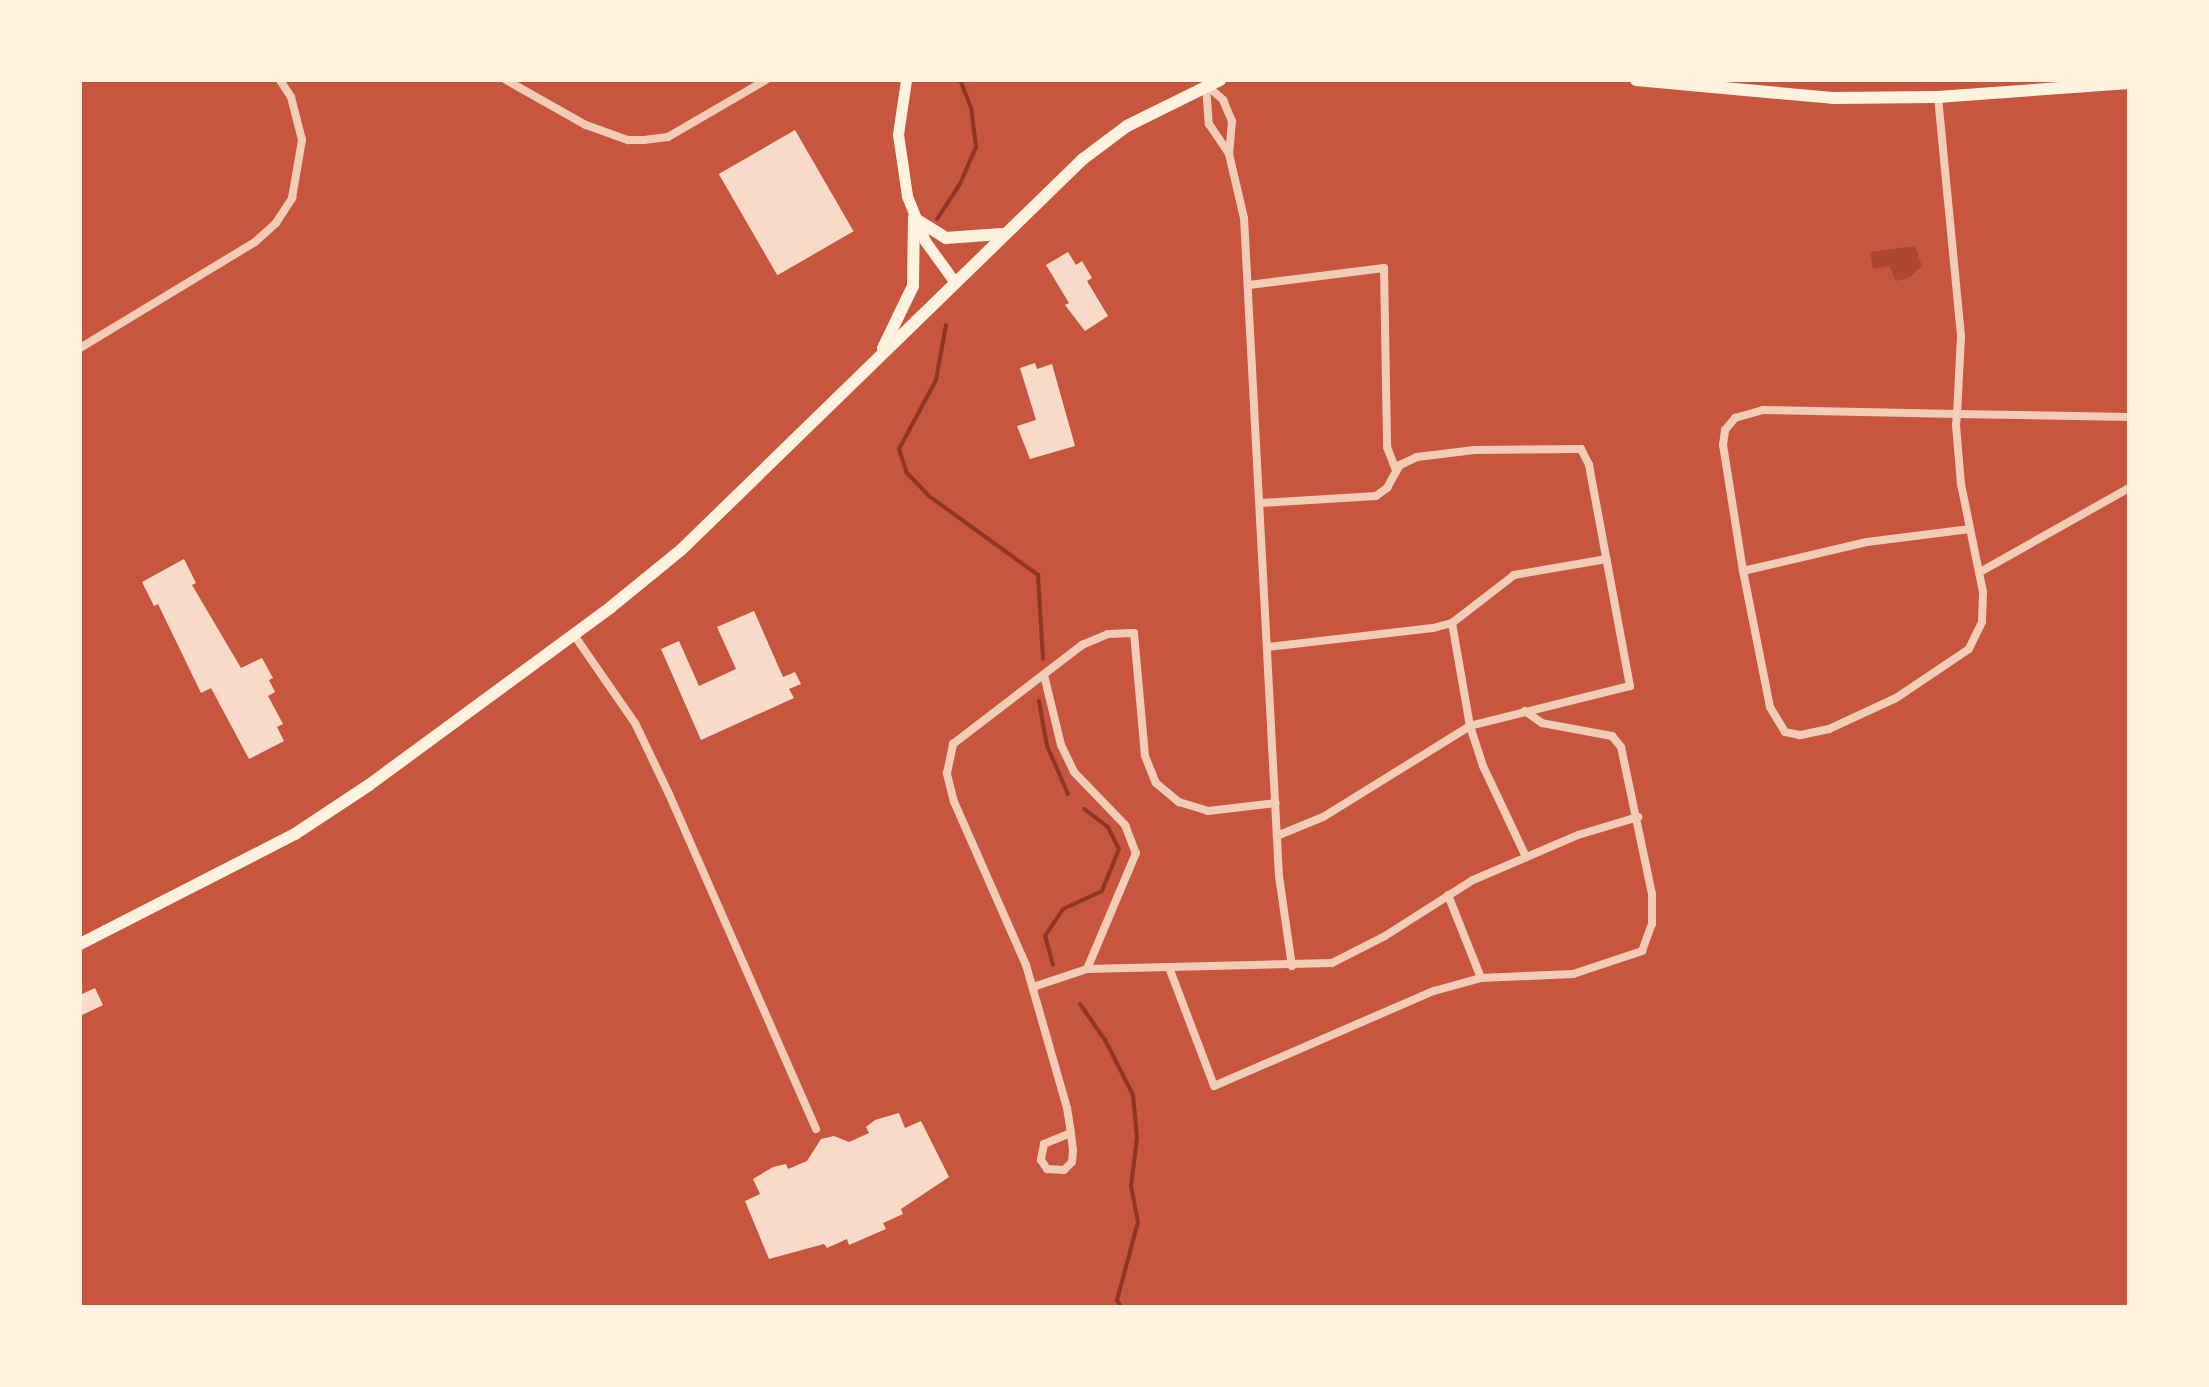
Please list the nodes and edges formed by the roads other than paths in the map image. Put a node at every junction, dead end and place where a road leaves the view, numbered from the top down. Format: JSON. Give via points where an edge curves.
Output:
{"nodes":[{"id":1,"x":280,"y":80,"type":"edge"},
{"id":2,"x":506,"y":80,"type":"edge"},
{"id":3,"x":766,"y":80,"type":"edge"},
{"id":4,"x":906,"y":80,"type":"edge"},
{"id":5,"x":1636,"y":80,"type":"edge"},
{"id":6,"x":1213,"y":82,"type":"edge"},
{"id":7,"x":2129,"y":83,"type":"edge"},
{"id":8,"x":1938,"y":97,"type":"junction"},
{"id":9,"x":1229,"y":154,"type":"junction"},
{"id":10,"x":914,"y":218,"type":"junction"},
{"id":11,"x":1001,"y":234,"type":"junction"},
{"id":12,"x":954,"y":281,"type":"junction"},
{"id":13,"x":1249,"y":285,"type":"junction"},
{"id":14,"x":80,"y":348,"type":"edge"},
{"id":15,"x":879,"y":356,"type":"junction"},
{"id":16,"x":1956,"y":414,"type":"junction"},
{"id":17,"x":2129,"y":417,"type":"edge"},
{"id":18,"x":1396,"y":470,"type":"junction"},
{"id":19,"x":2129,"y":488,"type":"edge"},
{"id":20,"x":1260,"y":504,"type":"junction"},
{"id":21,"x":1970,"y":529,"type":"junction"},
{"id":22,"x":1607,"y":560,"type":"junction"},
{"id":23,"x":1743,"y":571,"type":"junction"},
{"id":24,"x":1980,"y":572,"type":"junction"},
{"id":25,"x":1452,"y":623,"type":"junction"},
{"id":26,"x":574,"y":634,"type":"junction"},
{"id":27,"x":1268,"y":648,"type":"junction"},
{"id":28,"x":1044,"y":675,"type":"junction"},
{"id":29,"x":1525,"y":711,"type":"junction"},
{"id":30,"x":1470,"y":726,"type":"junction"},
{"id":31,"x":1276,"y":803,"type":"junction"},
{"id":32,"x":1638,"y":816,"type":"junction"},
{"id":33,"x":1278,"y":836,"type":"junction"},
{"id":34,"x":1526,"y":857,"type":"junction"},
{"id":35,"x":1448,"y":895,"type":"junction"},
{"id":36,"x":80,"y":944,"type":"edge"},
{"id":37,"x":1292,"y":966,"type":"junction"},
{"id":38,"x":1086,"y":969,"type":"junction"},
{"id":39,"x":1170,"y":970,"type":"junction"},
{"id":40,"x":1481,"y":978,"type":"junction"},
{"id":41,"x":1033,"y":987,"type":"junction"},
{"id":42,"x":816,"y":1129,"type":"dead end"},
{"id":43,"x":1070,"y":1133,"type":"junction"}],
"edges":[{"from":1,"to":14,"type":"street","via":[[302,140],[292,198],[276,222],[255,242]]},
{"from":2,"to":3,"type":"street","via":[[586,125],[644,140],[682,130]]},
{"from":4,"to":10,"type":"main road","via":[[899,156]]},
{"from":5,"to":8,"type":"main road","via":[[1772,95]]},
{"from":6,"to":9,"type":"street","via":[[1232,121]]},
{"from":6,"to":9,"type":"street","via":[[1210,124]]},
{"from":6,"to":11,"type":"main road","via":[[1106,140]]},
{"from":7,"to":8,"type":"main road"},
{"from":8,"to":16,"type":"street","via":[[1956,262]]},
{"from":9,"to":13,"type":"street","via":[[1241,194]]},
{"from":10,"to":11,"type":"main road","via":[[946,238]]},
{"from":10,"to":12,"type":"main road"},
{"from":10,"to":15,"type":"main road","via":[[913,286]]},
{"from":11,"to":12,"type":"main road"},
{"from":12,"to":15,"type":"main road"},
{"from":13,"to":18,"type":"street","via":[[1384,268],[1387,447]]},
{"from":13,"to":20,"type":"street"},
{"from":15,"to":26,"type":"main road","via":[[681,550]]},
{"from":16,"to":17,"type":"street"},
{"from":16,"to":21,"type":"street"},
{"from":16,"to":23,"type":"street","via":[[1763,410],[1735,418],[1723,444]]},
{"from":18,"to":20,"type":"street","via":[[1376,496]]},
{"from":18,"to":22,"type":"street","via":[[1411,458],[1445,453],[1581,448]]},
{"from":19,"to":24,"type":"street"},
{"from":20,"to":27,"type":"street"},
{"from":21,"to":23,"type":"street","via":[[1866,542]]},
{"from":21,"to":24,"type":"street"},
{"from":22,"to":25,"type":"street","via":[[1514,576]]},
{"from":22,"to":29,"type":"street","via":[[1630,686]]},
{"from":23,"to":24,"type":"street","via":[[1770,707],[1785,732],[1800,735],[1869,712],[1969,649],[1984,607]]},
{"from":25,"to":27,"type":"street"},
{"from":25,"to":30,"type":"street"},
{"from":26,"to":36,"type":"main road","via":[[295,834]]},
{"from":26,"to":42,"type":"street","via":[[627,711],[670,794]]},
{"from":27,"to":31,"type":"street"},
{"from":28,"to":31,"type":"street","via":[[1082,645],[1134,633],[1145,756],[1156,783],[1179,802],[1208,811]]},
{"from":28,"to":38,"type":"street","via":[[1074,772],[1125,826],[1136,853]]},
{"from":28,"to":41,"type":"street","via":[[963,733],[953,744],[948,773]]},
{"from":29,"to":30,"type":"street"},
{"from":29,"to":32,"type":"street","via":[[1542,724],[1612,736],[1622,748]]},
{"from":30,"to":33,"type":"street","via":[[1323,817]]},
{"from":30,"to":34,"type":"street"},
{"from":31,"to":33,"type":"street"},
{"from":32,"to":34,"type":"street"},
{"from":32,"to":40,"type":"street","via":[[1652,894],[1652,924],[1642,951],[1573,974]]},
{"from":33,"to":37,"type":"street"},
{"from":34,"to":35,"type":"street"},
{"from":35,"to":37,"type":"street","via":[[1346,957]]},
{"from":35,"to":40,"type":"street"},
{"from":37,"to":39,"type":"street"},
{"from":38,"to":39,"type":"street"},
{"from":38,"to":41,"type":"street"},
{"from":39,"to":40,"type":"street","via":[[1214,1086]]},
{"from":41,"to":43,"type":"street"},
{"from":43,"to":43,"type":"street","via":[[1044,1144],[1040,1154],[1048,1169],[1069,1166]]}]}
